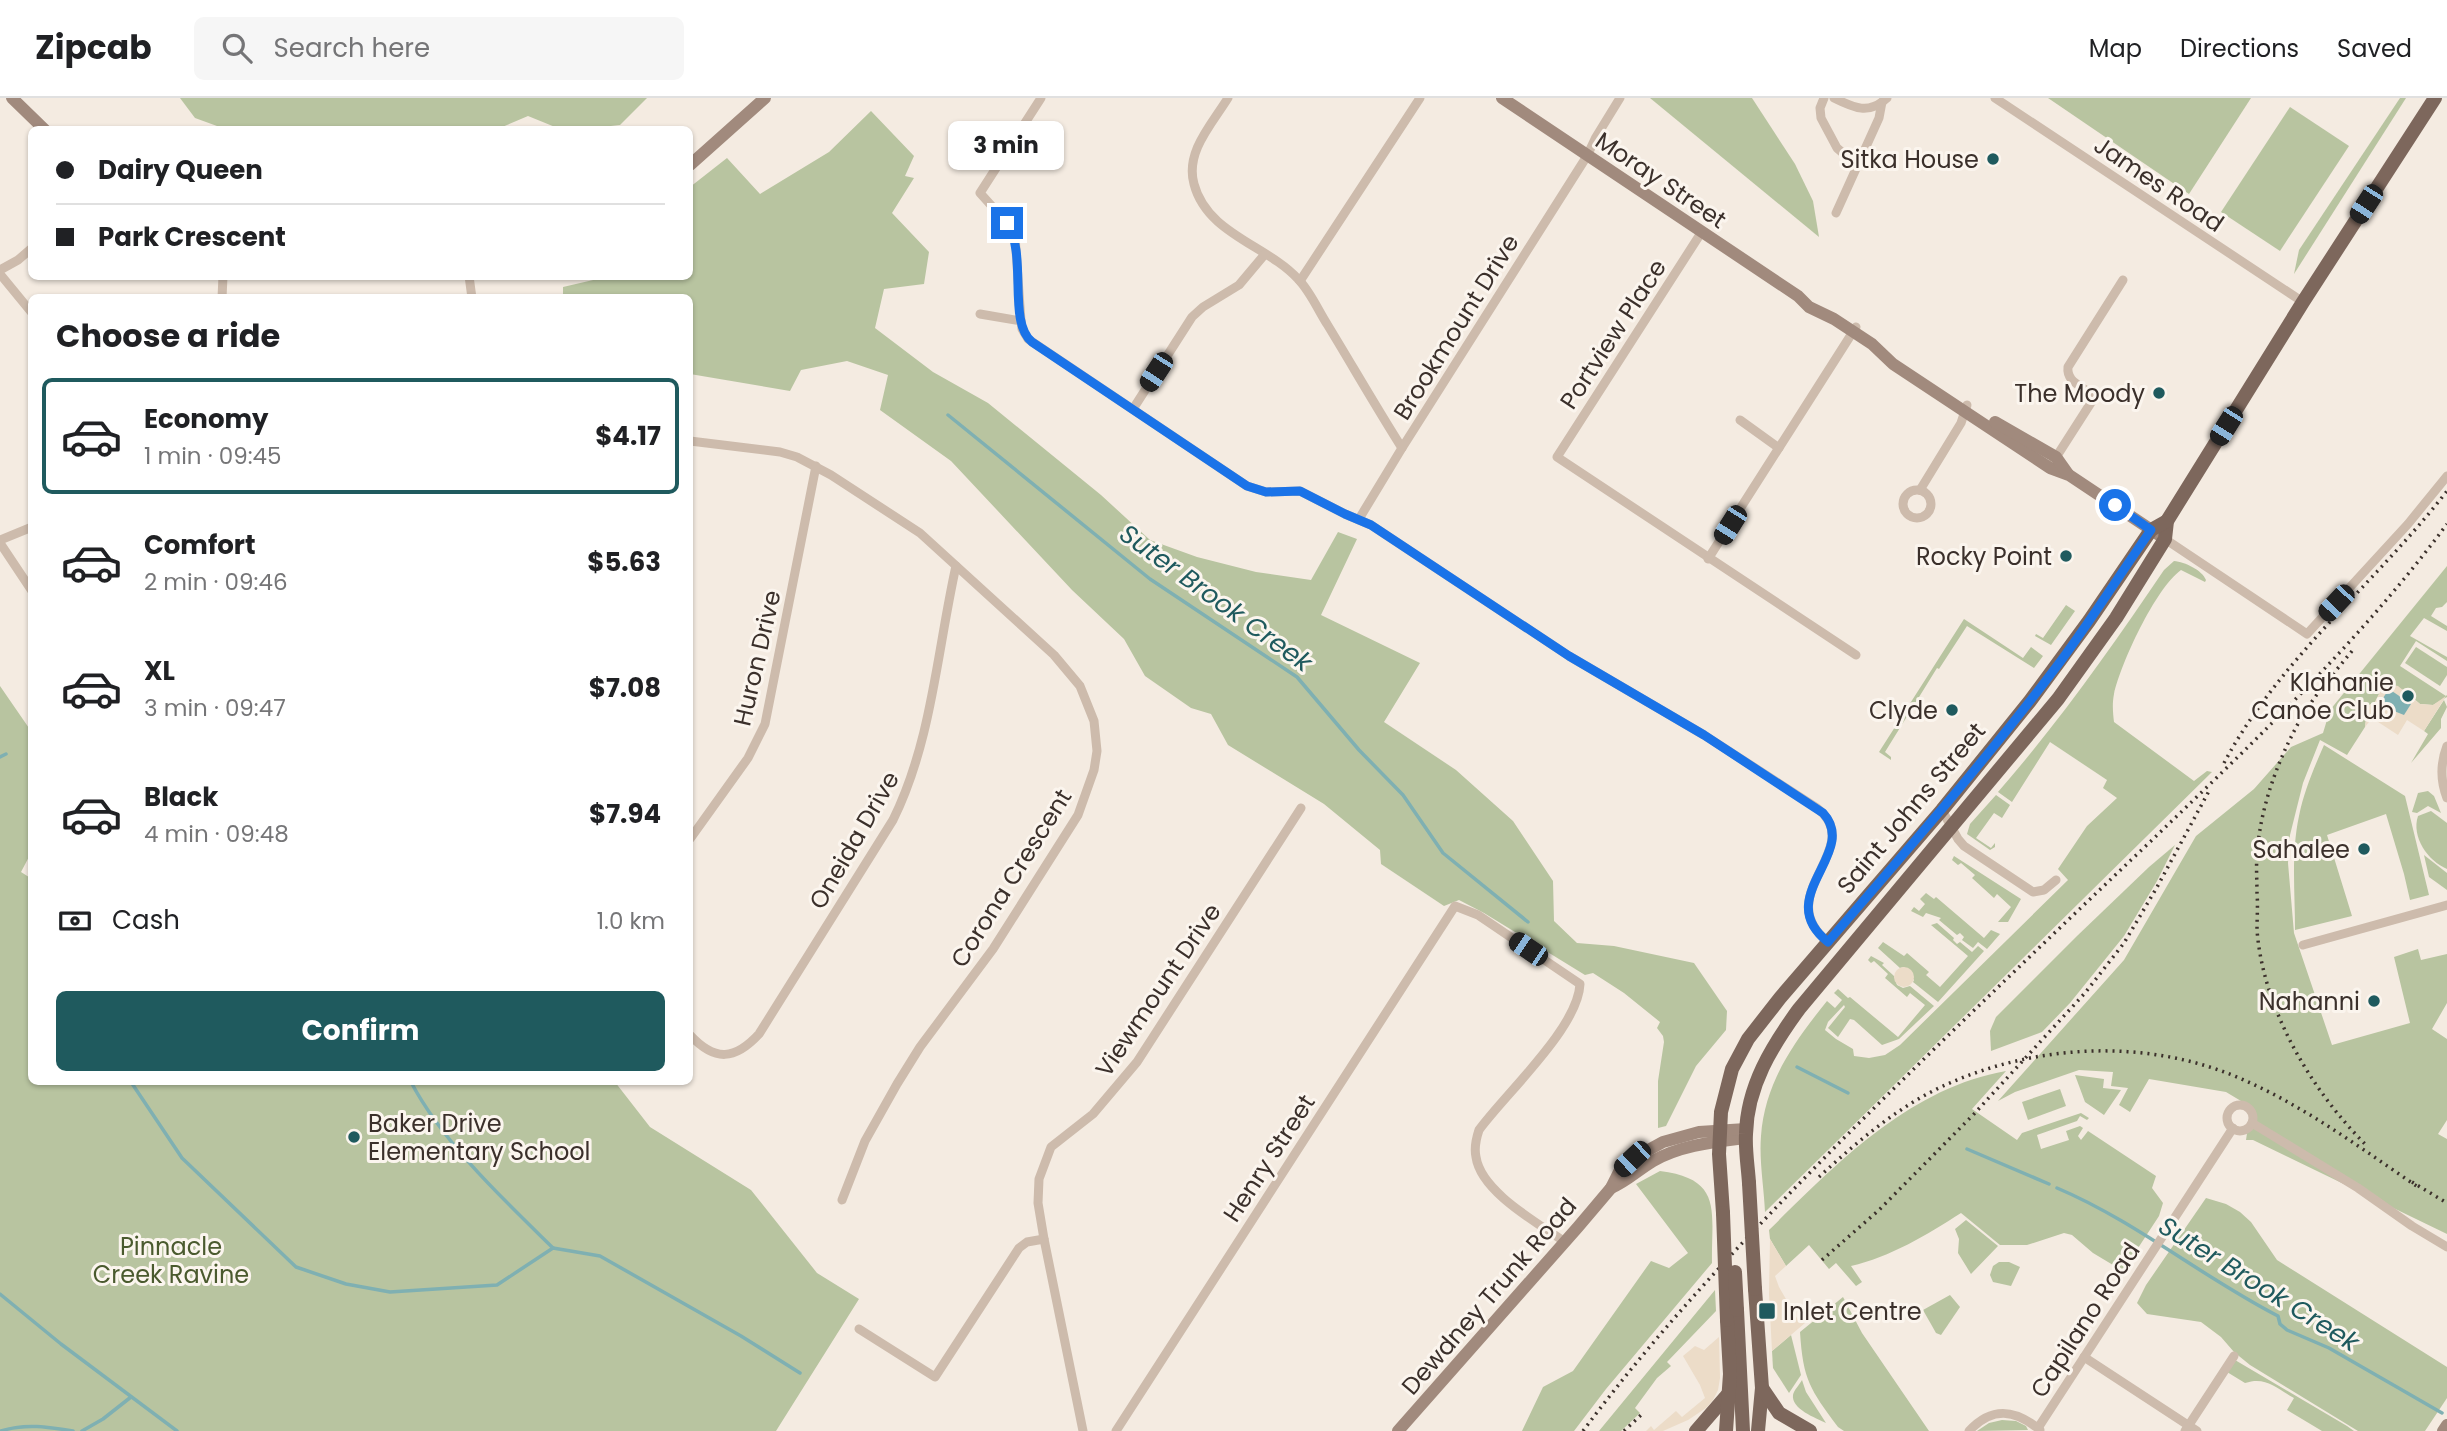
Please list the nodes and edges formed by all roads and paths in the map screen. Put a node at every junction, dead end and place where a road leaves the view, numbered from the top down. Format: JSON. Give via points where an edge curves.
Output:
{"nodes":[{"id":1,"x":12,"y":98,"type":"edge"},
{"id":2,"x":765,"y":98,"type":"edge"},
{"id":3,"x":1041,"y":98,"type":"edge"},
{"id":4,"x":1228,"y":98,"type":"edge"},
{"id":5,"x":1420,"y":98,"type":"edge"},
{"id":6,"x":1502,"y":98,"type":"edge"},
{"id":7,"x":1620,"y":98,"type":"edge"},
{"id":8,"x":1824,"y":98,"type":"edge"},
{"id":9,"x":1834,"y":98,"type":"edge"},
{"id":10,"x":1995,"y":98,"type":"edge"},
{"id":11,"x":2435,"y":98,"type":"edge"},
{"id":12,"x":1885,"y":100,"type":"edge"},
{"id":13,"x":41,"y":126,"type":"edge"},
{"id":14,"x":1587,"y":156,"type":"junction"},
{"id":15,"x":1860,"y":160,"type":"junction"},
{"id":16,"x":693,"y":162,"type":"edge"},
{"id":17,"x":1836,"y":213,"type":"dead end"},
{"id":18,"x":1702,"y":233,"type":"junction"},
{"id":19,"x":28,"y":251,"type":"edge"},
{"id":20,"x":1265,"y":254,"type":"junction"},
{"id":21,"x":0,"y":272,"type":"edge"},
{"id":22,"x":2123,"y":280,"type":"dead end"},
{"id":23,"x":1300,"y":281,"type":"junction"},
{"id":24,"x":2303,"y":302,"type":"junction"},
{"id":25,"x":28,"y":308,"type":"edge"},
{"id":26,"x":980,"y":314,"type":"dead end"},
{"id":27,"x":1021,"y":321,"type":"junction"},
{"id":28,"x":1855,"y":329,"type":"junction"},
{"id":29,"x":1966,"y":408,"type":"junction"},
{"id":30,"x":1133,"y":409,"type":"junction"},
{"id":31,"x":1740,"y":420,"type":"dead end"},
{"id":32,"x":693,"y":441,"type":"edge"},
{"id":33,"x":1402,"y":447,"type":"junction"},
{"id":34,"x":1779,"y":448,"type":"junction"},
{"id":35,"x":2053,"y":463,"type":"junction"},
{"id":36,"x":816,"y":466,"type":"junction"},
{"id":37,"x":2447,"y":476,"type":"edge"},
{"id":38,"x":1920,"y":489,"type":"dead end"},
{"id":39,"x":1359,"y":519,"type":"junction"},
{"id":40,"x":2168,"y":521,"type":"junction"},
{"id":41,"x":28,"y":529,"type":"edge"},
{"id":42,"x":2151,"y":530,"type":"junction"},
{"id":43,"x":2165,"y":539,"type":"junction"},
{"id":44,"x":0,"y":541,"type":"edge"},
{"id":45,"x":1708,"y":559,"type":"junction"},
{"id":46,"x":956,"y":566,"type":"junction"},
{"id":47,"x":28,"y":584,"type":"edge"},
{"id":48,"x":1856,"y":656,"type":"dead end"},
{"id":49,"x":2447,"y":746,"type":"edge"},
{"id":50,"x":2447,"y":798,"type":"edge"},
{"id":51,"x":1301,"y":808,"type":"dead end"},
{"id":52,"x":1942,"y":810,"type":"junction"},
{"id":53,"x":1951,"y":827,"type":"junction"},
{"id":54,"x":693,"y":835,"type":"edge"},
{"id":55,"x":2056,"y":880,"type":"dead end"},
{"id":56,"x":2447,"y":905,"type":"edge"},
{"id":57,"x":1828,"y":942,"type":"junction"},
{"id":58,"x":2303,"y":945,"type":"dead end"},
{"id":59,"x":693,"y":1038,"type":"edge"},
{"id":60,"x":2252,"y":1123,"type":"junction"},
{"id":61,"x":2232,"y":1128,"type":"junction"},
{"id":62,"x":1746,"y":1133,"type":"junction"},
{"id":63,"x":1720,"y":1136,"type":"junction"},
{"id":64,"x":842,"y":1200,"type":"dead end"},
{"id":65,"x":1044,"y":1239,"type":"junction"},
{"id":66,"x":1565,"y":1242,"type":"junction"},
{"id":67,"x":2447,"y":1247,"type":"edge"},
{"id":68,"x":1732,"y":1315,"type":"junction"},
{"id":69,"x":859,"y":1329,"type":"dead end"},
{"id":70,"x":2234,"y":1356,"type":"dead end"},
{"id":71,"x":2084,"y":1357,"type":"junction"},
{"id":72,"x":1762,"y":1388,"type":"junction"},
{"id":73,"x":1729,"y":1393,"type":"junction"},
{"id":74,"x":2447,"y":1425,"type":"edge"},
{"id":75,"x":2040,"y":1429,"type":"edge"},
{"id":76,"x":2190,"y":1429,"type":"edge"},
{"id":77,"x":1083,"y":1431,"type":"edge"},
{"id":78,"x":1116,"y":1431,"type":"edge"},
{"id":79,"x":1398,"y":1431,"type":"edge"},
{"id":80,"x":1696,"y":1431,"type":"edge"},
{"id":81,"x":1726,"y":1431,"type":"edge"},
{"id":82,"x":1743,"y":1431,"type":"edge"},
{"id":83,"x":1758,"y":1431,"type":"edge"},
{"id":84,"x":1810,"y":1431,"type":"edge"},
{"id":85,"x":1969,"y":1431,"type":"edge"},
{"id":86,"x":2443,"y":1431,"type":"edge"}],
"edges":[{"from":1,"to":13,"type":"street"},
{"from":2,"to":16,"type":"street"},
{"from":3,"to":27,"type":"street","via":[[980,193],[1015,236]]},
{"from":4,"to":20,"type":"street","via":[[1198,146],[1193,181],[1217,221]]},
{"from":5,"to":23,"type":"street"},
{"from":6,"to":14,"type":"street","name":"Moray Street"},
{"from":7,"to":14,"type":"street","name":"Brookmount Drive"},
{"from":8,"to":15,"type":"street","via":[[1821,118],[1837,148]]},
{"from":9,"to":12,"type":"street","via":[[1861,110]]},
{"from":10,"to":24,"type":"street","name":"James Road"},
{"from":11,"to":24,"type":"main road","name":"Saint Johns Street"},
{"from":12,"to":15,"type":"street"},
{"from":14,"to":18,"type":"street","name":"Moray Street"},
{"from":14,"to":33,"type":"street","name":"Brookmount Drive"},
{"from":15,"to":17,"type":"street"},
{"from":18,"to":28,"type":"street","name":"Moray Street","via":[[1809,307]]},
{"from":18,"to":45,"type":"street","name":"Portview Place","via":[[1557,457]]},
{"from":19,"to":21,"type":"street"},
{"from":20,"to":23,"type":"street"},
{"from":20,"to":30,"type":"street","via":[[1239,285],[1192,317]]},
{"from":21,"to":25,"type":"street"},
{"from":22,"to":35,"type":"street","via":[[2068,367],[2070,379],[2094,398]]},
{"from":23,"to":33,"type":"street"},
{"from":24,"to":40,"type":"main road","name":"Saint Johns Street"},
{"from":26,"to":27,"type":"street"},
{"from":27,"to":30,"type":"street","via":[[1028,338]]},
{"from":28,"to":29,"type":"street","name":"Moray Street","via":[[1893,363]]},
{"from":28,"to":34,"type":"street"},
{"from":29,"to":35,"type":"street","name":"Moray Street"},
{"from":29,"to":38,"type":"street"},
{"from":30,"to":39,"type":"street","via":[[1247,486],[1266,492],[1300,491]]},
{"from":31,"to":34,"type":"street"},
{"from":32,"to":36,"type":"street","name":"Corona Crescent","via":[[780,452]]},
{"from":33,"to":39,"type":"street","name":"Brookmount Drive"},
{"from":34,"to":45,"type":"street"},
{"from":35,"to":42,"type":"street","name":"Moray Street"},
{"from":36,"to":46,"type":"street","name":"Corona Crescent","via":[[920,533]]},
{"from":36,"to":54,"type":"street","name":"Huron Drive","via":[[765,724],[748,758]]},
{"from":37,"to":43,"type":"street","name":"Moray Street","via":[[2307,634]]},
{"from":39,"to":57,"type":"street","via":[[1823,813],[1833,837],[1811,892],[1809,918],[1814,931]]},
{"from":40,"to":42,"type":"main road","name":"Saint Johns Street"},
{"from":40,"to":43,"type":"main road","name":"Saint Johns Street"},
{"from":41,"to":44,"type":"street"},
{"from":42,"to":43,"type":"street","name":"Moray Street"},
{"from":42,"to":52,"type":"main road","name":"Saint Johns Street","via":[[2060,661]]},
{"from":43,"to":53,"type":"main road","name":"Saint Johns Street","via":[[2058,699]]},
{"from":44,"to":47,"type":"street"},
{"from":45,"to":48,"type":"street"},
{"from":46,"to":59,"type":"street","name":"Oneida Drive","via":[[920,752],[893,820],[750,1044],[734,1053],[719,1054]]},
{"from":46,"to":64,"type":"street","name":"Corona Crescent","via":[[1054,655],[1080,686],[1094,721],[1094,770],[1078,815],[993,949],[891,1094],[865,1141]]},
{"from":49,"to":50,"type":"street","via":[[2441,772]]},
{"from":51,"to":65,"type":"street","name":"Viewmount Drive","via":[[1137,1062],[1093,1114],[1051,1147],[1039,1179]]},
{"from":52,"to":53,"type":"street"},
{"from":52,"to":57,"type":"main road","name":"Saint Johns Street"},
{"from":53,"to":55,"type":"street","via":[[1964,846],[2032,892],[2044,890]]},
{"from":53,"to":62,"type":"main road","name":"Saint Johns Street","via":[[1776,1041],[1758,1077]]},
{"from":56,"to":58,"type":"street"},
{"from":57,"to":63,"type":"main road","name":"Saint Johns Street","via":[[1763,1019],[1740,1054],[1728,1082]]},
{"from":60,"to":61,"type":"street","via":[[2242,1131]]},
{"from":60,"to":61,"type":"street","name":"Capilano Road","via":[[2250,1110],[2238,1105],[2228,1114]]},
{"from":60,"to":67,"type":"street","name":"Capilano Road"},
{"from":61,"to":71,"type":"street","name":"Capilano Road"},
{"from":62,"to":63,"type":"street","name":"Dewdney Trunk Road"},
{"from":62,"to":72,"type":"main road","name":"Saint Johns Street","bridge":true},
{"from":63,"to":66,"type":"street","name":"Dewdney Trunk Road","via":[[1656,1160],[1611,1188]]},
{"from":63,"to":68,"type":"main road","name":"Saint Johns Street","bridge":true},
{"from":65,"to":69,"type":"street","via":[[1019,1248],[935,1377]]},
{"from":65,"to":77,"type":"street","name":"Viewmount Drive"},
{"from":66,"to":78,"type":"street","name":"Henry Street","via":[[1488,1184],[1476,1158],[1476,1141],[1479,1130],[1543,1054],[1575,1007],[1580,984],[1478,915],[1455,906]]},
{"from":66,"to":79,"type":"street","name":"Dewdney Trunk Road"},
{"from":68,"to":73,"type":"main road","name":"Saint Johns Street"},
{"from":68,"to":82,"type":"main road"},
{"from":70,"to":76,"type":"street"},
{"from":71,"to":75,"type":"street","name":"Capilano Road"},
{"from":71,"to":76,"type":"street"},
{"from":72,"to":83,"type":"main road","name":"Saint Johns Street"},
{"from":72,"to":84,"type":"main road","via":[[1779,1413]]},
{"from":73,"to":80,"type":"main road"},
{"from":73,"to":81,"type":"main road","name":"Saint Johns Street"},
{"from":74,"to":86,"type":"street"},
{"from":75,"to":85,"type":"street","via":[[2027,1419],[2002,1413],[1992,1414]]}]}
